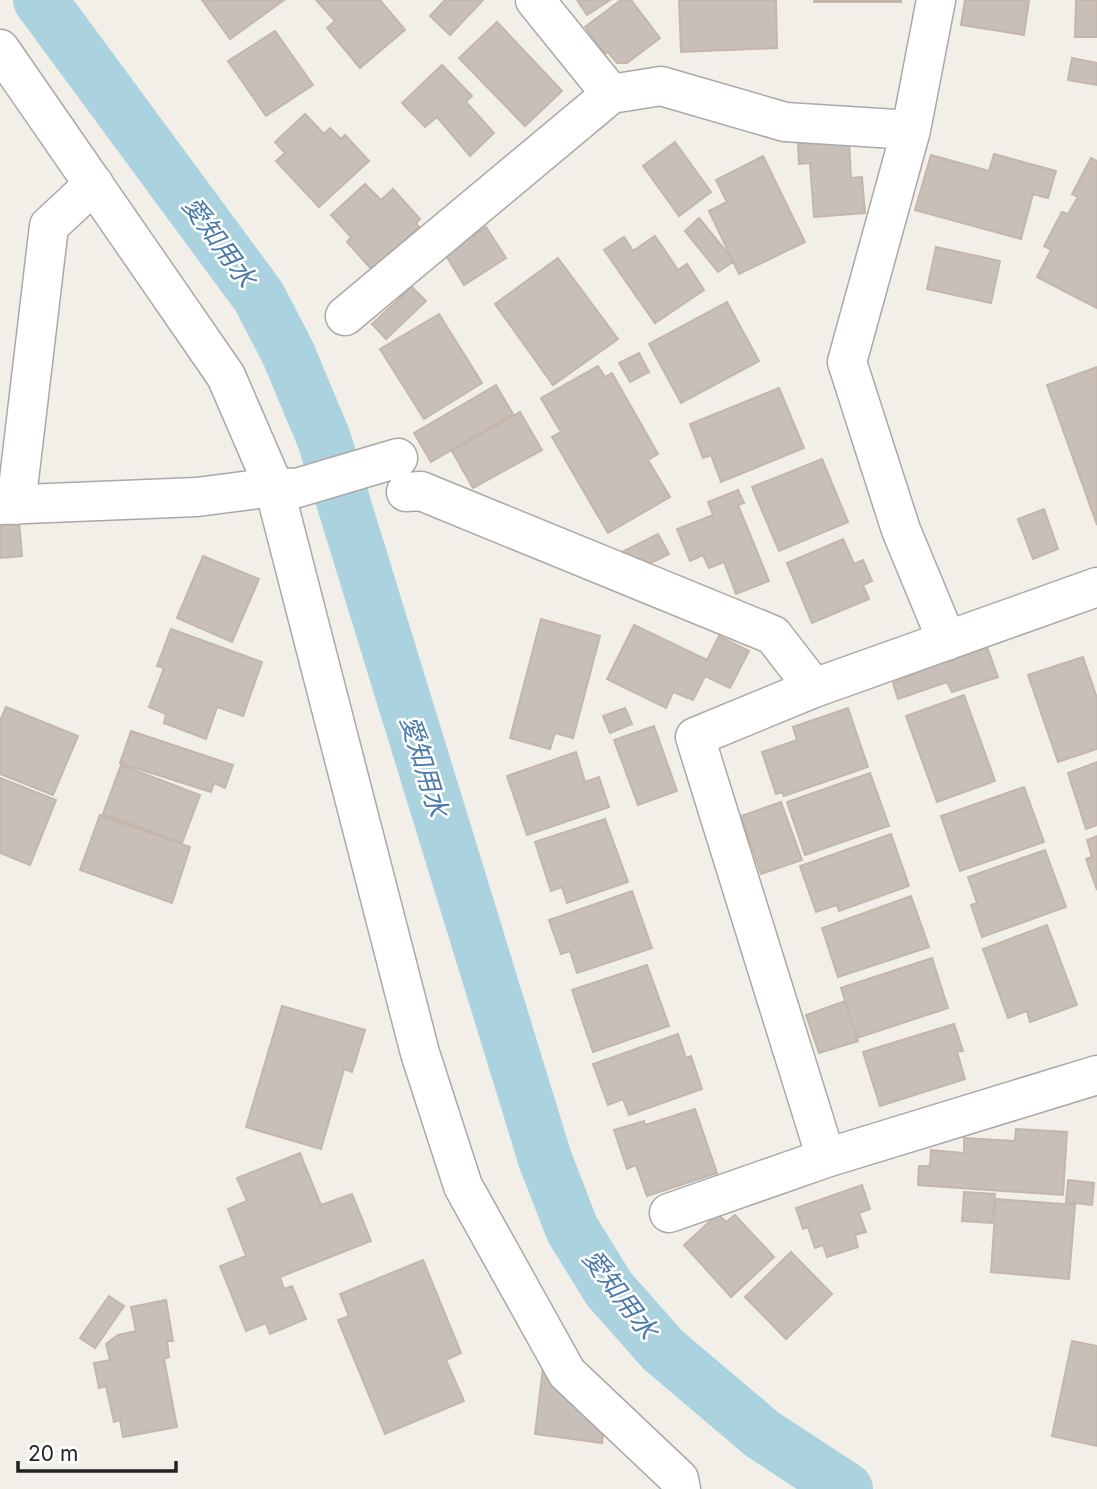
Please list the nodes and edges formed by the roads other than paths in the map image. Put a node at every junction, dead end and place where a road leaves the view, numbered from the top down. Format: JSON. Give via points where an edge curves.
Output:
{"nodes":[{"id":1,"x":536,"y":0,"type":"edge"},
{"id":2,"x":936,"y":0,"type":"edge"},
{"id":3,"x":0,"y":49,"type":"edge"},
{"id":4,"x":611,"y":94,"type":"junction"},
{"id":5,"x":911,"y":130,"type":"junction"},
{"id":6,"x":94,"y":184,"type":"junction"},
{"id":7,"x":345,"y":316,"type":"dead end"},
{"id":8,"x":285,"y":487,"type":"junction"},
{"id":9,"x":8,"y":505,"type":"edge"},
{"id":10,"x":1097,"y":587,"type":"edge"},
{"id":11,"x":947,"y":641,"type":"junction"},
{"id":12,"x":814,"y":688,"type":"junction"},
{"id":13,"x":1097,"y":1075,"type":"edge"},
{"id":14,"x":826,"y":1158,"type":"junction"},
{"id":15,"x":669,"y":1213,"type":"dead end"},
{"id":16,"x":681,"y":1489,"type":"edge"}],
"edges":[{"from":1,"to":4,"type":"street"},
{"from":2,"to":5,"type":"street"},
{"from":3,"to":6,"type":"street"},
{"from":4,"to":5,"type":"street","via":[[661,86],[785,122]]},
{"from":4,"to":7,"type":"street"},
{"from":5,"to":11,"type":"street","via":[[847,362],[901,530]]},
{"from":6,"to":8,"type":"street","via":[[226,376]]},
{"from":6,"to":9,"type":"street","via":[[49,226]]},
{"from":8,"to":9,"type":"street","via":[[197,497]]},
{"from":8,"to":12,"type":"street","via":[[402,475],[421,491],[773,635]]},
{"from":8,"to":16,"type":"street","via":[[420,1053],[463,1186],[566,1373],[679,1479]]},
{"from":10,"to":11,"type":"street"},
{"from":11,"to":12,"type":"street"},
{"from":12,"to":14,"type":"street","via":[[695,737]]},
{"from":13,"to":14,"type":"street"},
{"from":14,"to":15,"type":"street"}]}
